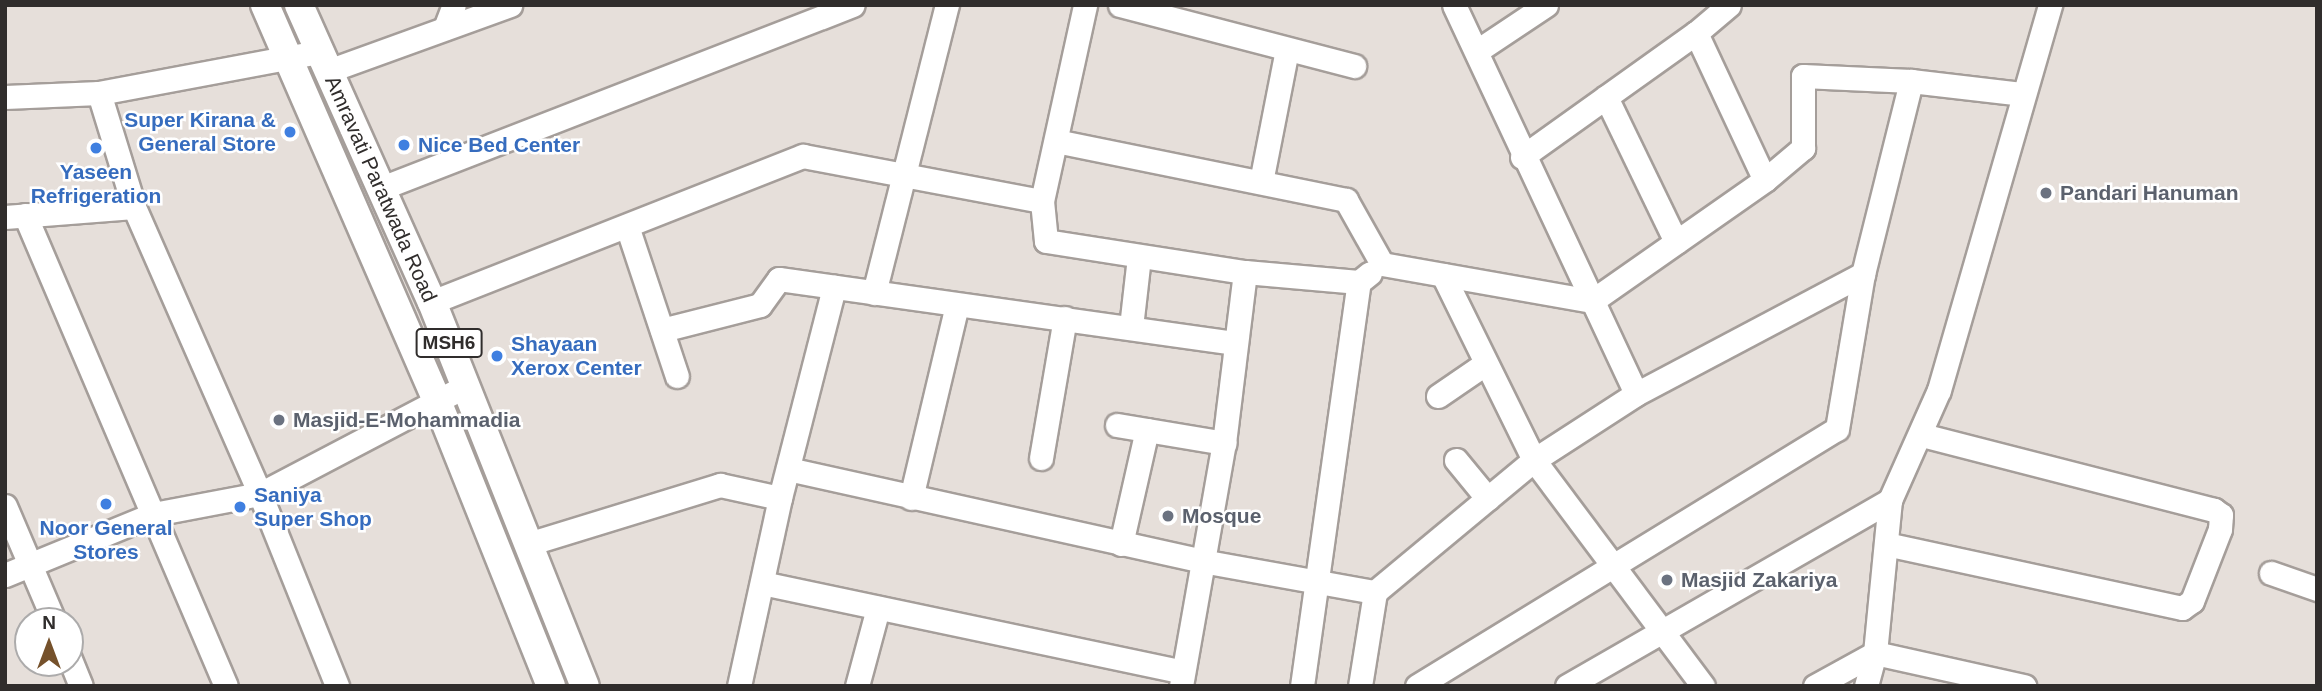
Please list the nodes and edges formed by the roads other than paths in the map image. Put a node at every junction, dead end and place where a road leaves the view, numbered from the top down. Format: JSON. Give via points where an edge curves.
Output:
{"nodes":[{"id":1,"x":265,"y":5,"type":"edge"},
{"id":2,"x":299,"y":5,"type":"edge"},
{"id":3,"x":454,"y":5,"type":"edge"},
{"id":4,"x":510,"y":5,"type":"edge"},
{"id":5,"x":853,"y":5,"type":"edge"},
{"id":6,"x":947,"y":5,"type":"edge"},
{"id":7,"x":1085,"y":5,"type":"edge"},
{"id":8,"x":1120,"y":5,"type":"edge"},
{"id":9,"x":1454,"y":5,"type":"edge"},
{"id":10,"x":1546,"y":5,"type":"edge"},
{"id":11,"x":1729,"y":5,"type":"edge"},
{"id":12,"x":2050,"y":5,"type":"edge"},
{"id":13,"x":445,"y":28,"type":"junction"},
{"id":14,"x":1696,"y":33,"type":"junction"},
{"id":15,"x":1287,"y":50,"type":"junction"},
{"id":16,"x":1477,"y":51,"type":"junction"},
{"id":17,"x":287,"y":58,"type":"junction"},
{"id":18,"x":323,"y":62,"type":"junction"},
{"id":19,"x":1353,"y":66,"type":"dead end"},
{"id":20,"x":1911,"y":81,"type":"junction"},
{"id":21,"x":99,"y":93,"type":"junction"},
{"id":22,"x":2021,"y":94,"type":"junction"},
{"id":23,"x":5,"y":97,"type":"edge"},
{"id":24,"x":1606,"y":97,"type":"junction"},
{"id":25,"x":1056,"y":141,"type":"junction"},
{"id":26,"x":1522,"y":157,"type":"junction"},
{"id":27,"x":907,"y":177,"type":"junction"},
{"id":28,"x":1765,"y":180,"type":"junction"},
{"id":29,"x":1261,"y":182,"type":"junction"},
{"id":30,"x":379,"y":189,"type":"junction"},
{"id":31,"x":1042,"y":201,"type":"junction"},
{"id":32,"x":134,"y":207,"type":"junction"},
{"id":33,"x":15,"y":216,"type":"edge"},
{"id":34,"x":627,"y":226,"type":"junction"},
{"id":35,"x":1676,"y":242,"type":"junction"},
{"id":36,"x":1139,"y":257,"type":"junction"},
{"id":37,"x":1382,"y":264,"type":"junction"},
{"id":38,"x":1245,"y":272,"type":"junction"},
{"id":39,"x":1863,"y":274,"type":"junction"},
{"id":40,"x":1443,"y":275,"type":"junction"},
{"id":41,"x":1359,"y":282,"type":"junction"},
{"id":42,"x":834,"y":287,"type":"junction"},
{"id":43,"x":874,"y":293,"type":"junction"},
{"id":44,"x":432,"y":302,"type":"junction"},
{"id":45,"x":1592,"y":302,"type":"junction"},
{"id":46,"x":957,"y":305,"type":"junction"},
{"id":47,"x":1065,"y":318,"type":"junction"},
{"id":48,"x":1131,"y":327,"type":"junction"},
{"id":49,"x":662,"y":330,"type":"junction"},
{"id":50,"x":1236,"y":343,"type":"junction"},
{"id":51,"x":1486,"y":363,"type":"junction"},
{"id":52,"x":677,"y":376,"type":"dead end"},
{"id":53,"x":466,"y":386,"type":"junction"},
{"id":54,"x":1636,"y":394,"type":"junction"},
{"id":55,"x":1438,"y":396,"type":"dead end"},
{"id":56,"x":437,"y":401,"type":"junction"},
{"id":57,"x":1117,"y":425,"type":"dead end"},
{"id":58,"x":1147,"y":430,"type":"junction"},
{"id":59,"x":1920,"y":435,"type":"junction"},
{"id":60,"x":1224,"y":443,"type":"junction"},
{"id":61,"x":1041,"y":458,"type":"dead end"},
{"id":62,"x":1456,"y":460,"type":"dead end"},
{"id":63,"x":1534,"y":460,"type":"junction"},
{"id":64,"x":788,"y":469,"type":"junction"},
{"id":65,"x":260,"y":494,"type":"junction"},
{"id":66,"x":780,"y":498,"type":"junction"},
{"id":67,"x":911,"y":498,"type":"junction"},
{"id":68,"x":1488,"y":499,"type":"junction"},
{"id":69,"x":1890,"y":500,"type":"junction"},
{"id":70,"x":5,"y":506,"type":"edge"},
{"id":71,"x":154,"y":514,"type":"junction"},
{"id":72,"x":528,"y":544,"type":"junction"},
{"id":73,"x":1121,"y":544,"type":"junction"},
{"id":74,"x":1886,"y":544,"type":"junction"},
{"id":75,"x":1202,"y":561,"type":"junction"},
{"id":76,"x":30,"y":566,"type":"junction"},
{"id":77,"x":1613,"y":566,"type":"junction"},
{"id":78,"x":2272,"y":573,"type":"dead end"},
{"id":79,"x":5,"y":575,"type":"edge"},
{"id":80,"x":762,"y":583,"type":"junction"},
{"id":81,"x":1317,"y":583,"type":"junction"},
{"id":82,"x":2317,"y":589,"type":"edge"},
{"id":83,"x":1375,"y":592,"type":"junction"},
{"id":84,"x":48,"y":607,"type":"edge"},
{"id":85,"x":878,"y":608,"type":"junction"},
{"id":86,"x":1660,"y":629,"type":"junction"},
{"id":87,"x":1875,"y":653,"type":"junction"},
{"id":88,"x":1182,"y":679,"type":"edge"},
{"id":89,"x":226,"y":686,"type":"edge"},
{"id":90,"x":337,"y":686,"type":"edge"},
{"id":91,"x":551,"y":686,"type":"edge"},
{"id":92,"x":585,"y":686,"type":"edge"},
{"id":93,"x":739,"y":686,"type":"edge"},
{"id":94,"x":857,"y":686,"type":"edge"},
{"id":95,"x":1302,"y":686,"type":"edge"},
{"id":96,"x":1360,"y":686,"type":"edge"},
{"id":97,"x":1418,"y":686,"type":"edge"},
{"id":98,"x":1567,"y":686,"type":"edge"},
{"id":99,"x":1703,"y":686,"type":"edge"},
{"id":100,"x":1815,"y":686,"type":"edge"},
{"id":101,"x":1866,"y":686,"type":"edge"},
{"id":102,"x":2024,"y":686,"type":"edge"}],
"edges":[{"from":1,"to":17,"type":"main road","name":"Amravati Paratwada Road","number":"MSH6"},
{"from":2,"to":18,"type":"main road","name":"Amravati Paratwada Road","number":"MSH6"},
{"from":3,"to":13,"type":"street"},
{"from":4,"to":13,"type":"street"},
{"from":5,"to":30,"type":"street"},
{"from":6,"to":27,"type":"street"},
{"from":7,"to":25,"type":"street"},
{"from":8,"to":15,"type":"street"},
{"from":9,"to":16,"type":"street"},
{"from":10,"to":16,"type":"street"},
{"from":11,"to":14,"type":"street"},
{"from":12,"to":22,"type":"street"},
{"from":13,"to":18,"type":"street"},
{"from":14,"to":24,"type":"street"},
{"from":14,"to":28,"type":"street"},
{"from":15,"to":19,"type":"street"},
{"from":15,"to":29,"type":"street"},
{"from":16,"to":26,"type":"street"},
{"from":17,"to":18,"type":"street"},
{"from":17,"to":21,"type":"street"},
{"from":17,"to":56,"type":"main road","name":"Amravati Paratwada Road","number":"MSH6"},
{"from":18,"to":30,"type":"main road","name":"Amravati Paratwada Road","number":"MSH6"},
{"from":20,"to":22,"type":"street"},
{"from":20,"to":28,"type":"street","via":[[1802,76],[1803,148]]},
{"from":20,"to":39,"type":"street"},
{"from":21,"to":23,"type":"street"},
{"from":21,"to":32,"type":"street"},
{"from":22,"to":59,"type":"street","via":[[1939,390]]},
{"from":24,"to":26,"type":"street"},
{"from":24,"to":35,"type":"street"},
{"from":25,"to":29,"type":"street"},
{"from":25,"to":31,"type":"street"},
{"from":26,"to":45,"type":"street"},
{"from":27,"to":31,"type":"street"},
{"from":27,"to":34,"type":"street","via":[[803,156]]},
{"from":27,"to":43,"type":"street"},
{"from":28,"to":35,"type":"street"},
{"from":29,"to":37,"type":"street","via":[[1346,200]]},
{"from":30,"to":44,"type":"main road","name":"Amravati Paratwada Road","number":"MSH6"},
{"from":31,"to":36,"type":"street","via":[[1046,241]]},
{"from":32,"to":33,"type":"street"},
{"from":32,"to":65,"type":"street"},
{"from":33,"to":71,"type":"street"},
{"from":34,"to":44,"type":"street"},
{"from":34,"to":49,"type":"street"},
{"from":35,"to":45,"type":"street"},
{"from":36,"to":38,"type":"street"},
{"from":36,"to":48,"type":"street"},
{"from":37,"to":40,"type":"street"},
{"from":37,"to":41,"type":"street"},
{"from":38,"to":41,"type":"street"},
{"from":38,"to":50,"type":"street"},
{"from":39,"to":54,"type":"street"},
{"from":39,"to":77,"type":"street","via":[[1837,429]]},
{"from":40,"to":45,"type":"street"},
{"from":40,"to":51,"type":"street"},
{"from":41,"to":81,"type":"street"},
{"from":42,"to":43,"type":"street"},
{"from":42,"to":49,"type":"street","via":[[779,279],[760,305]]},
{"from":42,"to":64,"type":"street"},
{"from":43,"to":46,"type":"street"},
{"from":44,"to":53,"type":"main road","name":"Amravati Paratwada Road","number":"MSH6"},
{"from":45,"to":54,"type":"street"},
{"from":46,"to":47,"type":"street"},
{"from":46,"to":67,"type":"street"},
{"from":47,"to":48,"type":"street"},
{"from":47,"to":61,"type":"street"},
{"from":48,"to":50,"type":"street"},
{"from":49,"to":52,"type":"street"},
{"from":50,"to":60,"type":"street"},
{"from":51,"to":55,"type":"street"},
{"from":51,"to":63,"type":"street"},
{"from":53,"to":56,"type":"street"},
{"from":53,"to":72,"type":"main road","name":"Amravati Paratwada Road","number":"MSH6"},
{"from":54,"to":63,"type":"street"},
{"from":56,"to":65,"type":"street"},
{"from":56,"to":91,"type":"main road","name":"Amravati Paratwada Road","number":"MSH6"},
{"from":57,"to":58,"type":"street"},
{"from":58,"to":60,"type":"street"},
{"from":58,"to":73,"type":"street"},
{"from":59,"to":69,"type":"street"},
{"from":59,"to":74,"type":"street","via":[[2214,510],[2221,515],[2220,529],[2192,601],[2182,608]]},
{"from":60,"to":75,"type":"street"},
{"from":62,"to":68,"type":"street"},
{"from":63,"to":68,"type":"street"},
{"from":63,"to":77,"type":"street"},
{"from":64,"to":66,"type":"street"},
{"from":64,"to":67,"type":"street"},
{"from":65,"to":71,"type":"street"},
{"from":65,"to":90,"type":"street"},
{"from":66,"to":72,"type":"street","via":[[720,485]]},
{"from":66,"to":80,"type":"street"},
{"from":67,"to":73,"type":"street"},
{"from":68,"to":83,"type":"street"},
{"from":69,"to":74,"type":"street"},
{"from":69,"to":86,"type":"street"},
{"from":70,"to":76,"type":"street"},
{"from":71,"to":76,"type":"street"},
{"from":71,"to":89,"type":"street"},
{"from":72,"to":92,"type":"main road","name":"Amravati Paratwada Road","number":"MSH6"},
{"from":73,"to":75,"type":"street"},
{"from":74,"to":87,"type":"street"},
{"from":75,"to":81,"type":"street"},
{"from":75,"to":88,"type":"street"},
{"from":76,"to":79,"type":"street"},
{"from":76,"to":84,"type":"street"},
{"from":77,"to":86,"type":"street"},
{"from":77,"to":97,"type":"street"},
{"from":78,"to":82,"type":"street"},
{"from":80,"to":85,"type":"street"},
{"from":80,"to":93,"type":"street"},
{"from":81,"to":83,"type":"street"},
{"from":81,"to":95,"type":"street"},
{"from":83,"to":96,"type":"street"},
{"from":85,"to":88,"type":"street"},
{"from":85,"to":94,"type":"street"},
{"from":86,"to":98,"type":"street"},
{"from":86,"to":99,"type":"street"},
{"from":87,"to":100,"type":"street"},
{"from":87,"to":101,"type":"street"},
{"from":87,"to":102,"type":"street"}]}
